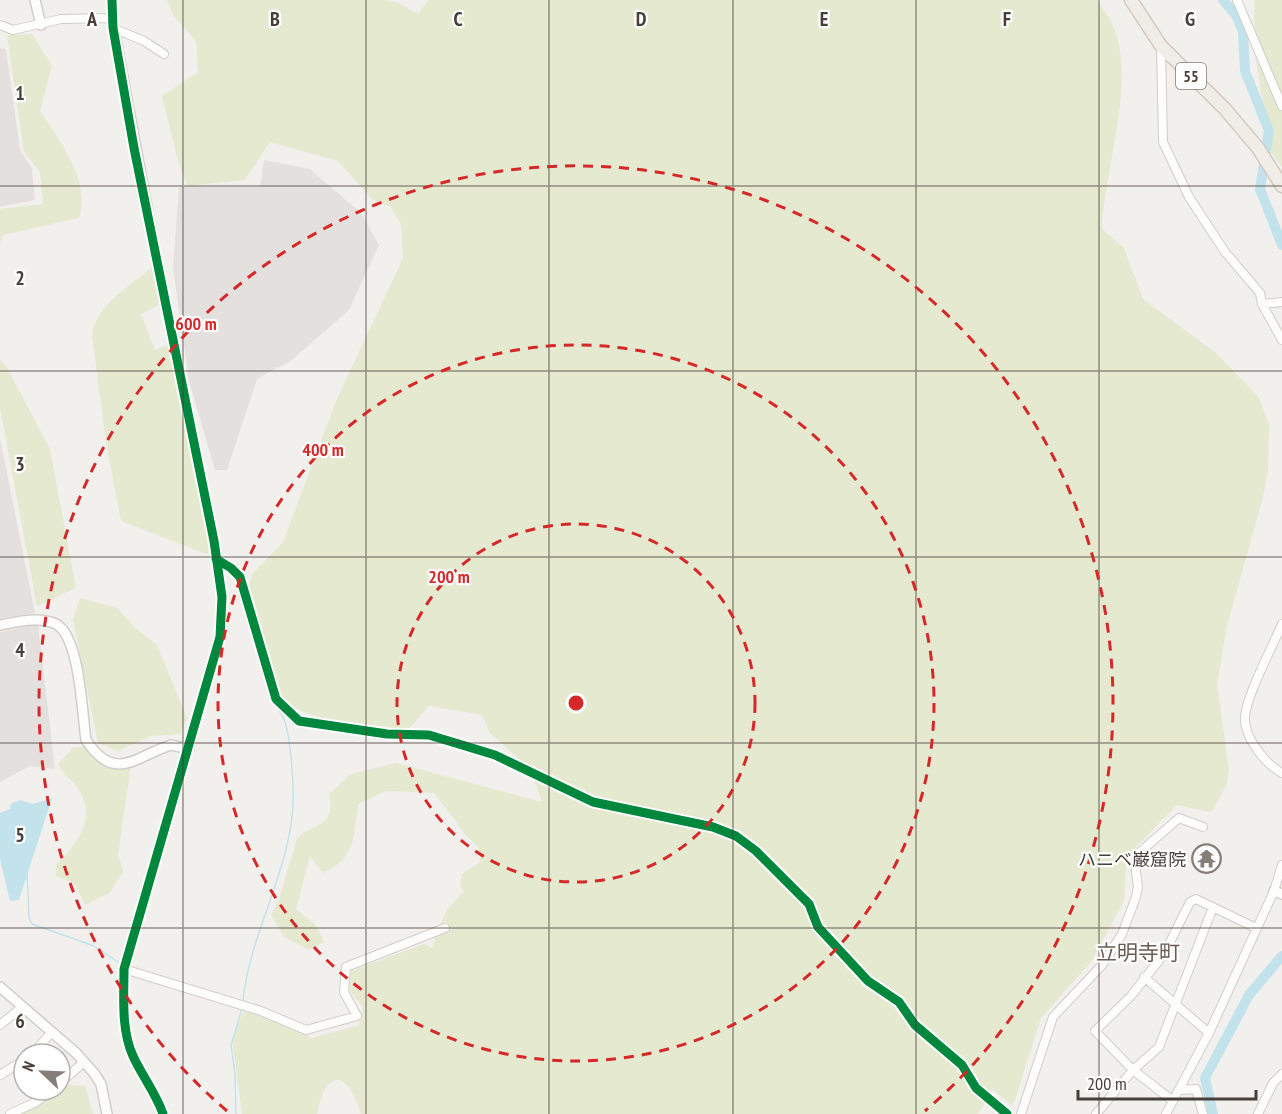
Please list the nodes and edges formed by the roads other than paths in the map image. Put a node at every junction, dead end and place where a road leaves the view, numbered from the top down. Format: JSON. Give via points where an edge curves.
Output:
{"nodes":[{"id":1,"x":35,"y":0,"type":"edge"},
{"id":2,"x":112,"y":0,"type":"edge"},
{"id":3,"x":1131,"y":0,"type":"edge"},
{"id":4,"x":1237,"y":0,"type":"edge"},
{"id":5,"x":112,"y":23,"type":"junction"},
{"id":6,"x":0,"y":25,"type":"edge"},
{"id":7,"x":40,"y":25,"type":"junction"},
{"id":8,"x":1161,"y":46,"type":"junction"},
{"id":9,"x":164,"y":54,"type":"dead end"},
{"id":10,"x":1282,"y":106,"type":"edge"},
{"id":11,"x":1278,"y":176,"type":"edge"},
{"id":12,"x":1282,"y":302,"type":"edge"},
{"id":13,"x":1262,"y":304,"type":"junction"},
{"id":14,"x":1282,"y":340,"type":"edge"},
{"id":15,"x":216,"y":560,"type":"junction"},
{"id":16,"x":1282,"y":624,"type":"edge"},
{"id":17,"x":0,"y":625,"type":"edge"},
{"id":18,"x":189,"y":749,"type":"junction"},
{"id":19,"x":1282,"y":773,"type":"edge"},
{"id":20,"x":1203,"y":826,"type":"dead end"},
{"id":21,"x":1282,"y":865,"type":"edge"},
{"id":22,"x":1278,"y":893,"type":"edge"},
{"id":23,"x":1213,"y":907,"type":"junction"},
{"id":24,"x":445,"y":928,"type":"dead end"},
{"id":25,"x":1256,"y":928,"type":"junction"},
{"id":26,"x":124,"y":969,"type":"junction"},
{"id":27,"x":1144,"y":977,"type":"junction"},
{"id":28,"x":0,"y":987,"type":"edge"},
{"id":29,"x":1177,"y":1004,"type":"junction"},
{"id":30,"x":22,"y":1007,"type":"junction"},
{"id":31,"x":0,"y":1025,"type":"edge"},
{"id":32,"x":51,"y":1033,"type":"junction"},
{"id":33,"x":1209,"y":1033,"type":"junction"},
{"id":34,"x":43,"y":1042,"type":"edge"},
{"id":35,"x":84,"y":1062,"type":"junction"},
{"id":36,"x":1132,"y":1070,"type":"junction"},
{"id":37,"x":72,"y":1072,"type":"edge"},
{"id":38,"x":1282,"y":1074,"type":"edge"},
{"id":39,"x":1179,"y":1090,"type":"junction"},
{"id":40,"x":1173,"y":1101,"type":"junction"},
{"id":41,"x":36,"y":1102,"type":"edge"},
{"id":42,"x":10,"y":1114,"type":"edge"},
{"id":43,"x":107,"y":1114,"type":"edge"},
{"id":44,"x":163,"y":1114,"type":"edge"},
{"id":45,"x":1007,"y":1114,"type":"edge"},
{"id":46,"x":1021,"y":1114,"type":"edge"},
{"id":47,"x":1096,"y":1114,"type":"edge"},
{"id":48,"x":1166,"y":1114,"type":"edge"},
{"id":49,"x":1203,"y":1114,"type":"edge"},
{"id":50,"x":1258,"y":1114,"type":"edge"}],
"edges":[{"from":1,"to":7,"type":"street"},
{"from":2,"to":5,"type":"street"},
{"from":3,"to":8,"type":"main road","number":"55"},
{"from":4,"to":10,"type":"street"},
{"from":5,"to":7,"type":"street","via":[[61,19]]},
{"from":5,"to":9,"type":"street"},
{"from":5,"to":15,"type":"street"},
{"from":6,"to":7,"type":"street","via":[[13,30]]},
{"from":8,"to":11,"type":"main road","number":"55","via":[[1225,110]]},
{"from":8,"to":13,"type":"street","via":[[1163,142],[1206,225],[1260,293]]},
{"from":12,"to":13,"type":"street"},
{"from":13,"to":14,"type":"street"},
{"from":15,"to":18,"type":"street","via":[[222,597],[220,637]]},
{"from":15,"to":45,"type":"street","via":[[240,577],[276,699],[299,721],[387,734],[429,735],[495,755],[593,802],[713,827],[736,836],[809,904],[818,927],[868,981],[899,1002],[915,1025],[954,1056],[976,1088]]},
{"from":16,"to":19,"type":"street","via":[[1245,716],[1253,741]]},
{"from":17,"to":18,"type":"street","via":[[43,621],[56,624],[64,632],[74,653],[86,740],[105,759],[132,764],[171,745]]},
{"from":18,"to":26,"type":"street"},
{"from":20,"to":46,"type":"street","via":[[1179,818],[1140,852],[1135,864],[1136,897],[1122,934],[1103,964],[1053,1017]]},
{"from":21,"to":22,"type":"street"},
{"from":22,"to":25,"type":"street"},
{"from":23,"to":25,"type":"street"},
{"from":23,"to":27,"type":"street","via":[[1196,899],[1190,902],[1164,954]]},
{"from":23,"to":29,"type":"street"},
{"from":24,"to":26,"type":"street","via":[[346,967],[344,992],[357,1016],[306,1030],[243,1005]]},
{"from":25,"to":33,"type":"street"},
{"from":26,"to":44,"type":"street","via":[[127,1037],[132,1055]]},
{"from":27,"to":29,"type":"street"},
{"from":27,"to":36,"type":"street","via":[[1131,996],[1095,1031]]},
{"from":28,"to":30,"type":"street"},
{"from":29,"to":33,"type":"street"},
{"from":29,"to":36,"type":"street","via":[[1159,1047]]},
{"from":30,"to":31,"type":"street"},
{"from":30,"to":32,"type":"street"},
{"from":32,"to":34,"type":"street"},
{"from":32,"to":35,"type":"street"},
{"from":33,"to":39,"type":"street"},
{"from":35,"to":37,"type":"street"},
{"from":35,"to":43,"type":"street","via":[[101,1084]]},
{"from":36,"to":40,"type":"street"},
{"from":36,"to":47,"type":"street"},
{"from":38,"to":50,"type":"street","via":[[1273,1083]]},
{"from":39,"to":40,"type":"street"},
{"from":39,"to":49,"type":"street","via":[[1196,1089]]},
{"from":40,"to":48,"type":"street"},
{"from":41,"to":42,"type":"street"}]}
